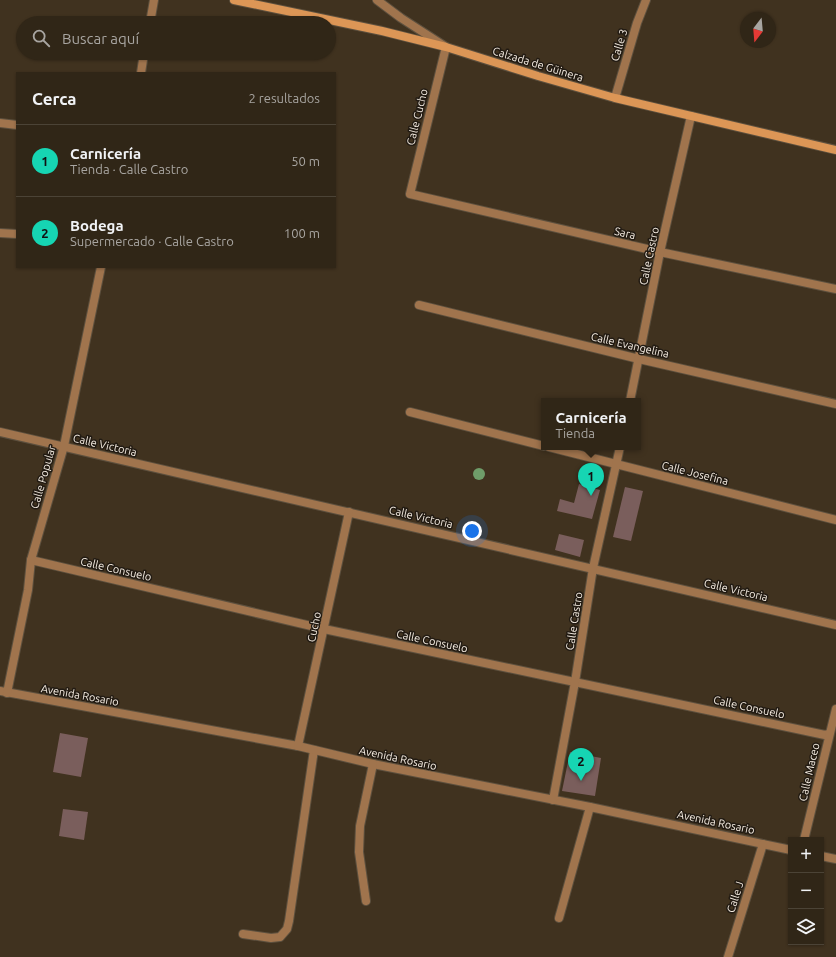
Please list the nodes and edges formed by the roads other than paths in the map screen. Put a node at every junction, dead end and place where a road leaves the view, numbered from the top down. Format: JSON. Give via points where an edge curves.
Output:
{"nodes":[{"id":1,"x":154,"y":0,"type":"edge"},
{"id":2,"x":234,"y":0,"type":"edge"},
{"id":3,"x":377,"y":0,"type":"edge"},
{"id":4,"x":646,"y":0,"type":"edge"},
{"id":5,"x":151,"y":16,"type":"edge"},
{"id":6,"x":310,"y":16,"type":"edge"},
{"id":7,"x":336,"y":21,"type":"edge"},
{"id":8,"x":446,"y":46,"type":"junction"},
{"id":9,"x":143,"y":60,"type":"edge"},
{"id":10,"x":141,"y":72,"type":"edge"},
{"id":11,"x":615,"y":98,"type":"junction"},
{"id":12,"x":691,"y":116,"type":"junction"},
{"id":13,"x":0,"y":123,"type":"edge"},
{"id":14,"x":16,"y":125,"type":"edge"},
{"id":15,"x":836,"y":150,"type":"edge"},
{"id":16,"x":410,"y":194,"type":"joint"},
{"id":17,"x":0,"y":232,"type":"edge"},
{"id":18,"x":16,"y":234,"type":"edge"},
{"id":19,"x":660,"y":252,"type":"junction"},
{"id":20,"x":101,"y":268,"type":"edge"},
{"id":21,"x":836,"y":289,"type":"edge"},
{"id":22,"x":419,"y":305,"type":"dead end"},
{"id":23,"x":639,"y":359,"type":"junction"},
{"id":24,"x":631,"y":398,"type":"edge"},
{"id":25,"x":836,"y":404,"type":"edge"},
{"id":26,"x":410,"y":412,"type":"dead end"},
{"id":27,"x":0,"y":432,"type":"edge"},
{"id":28,"x":541,"y":445,"type":"edge"},
{"id":29,"x":64,"y":446,"type":"junction"},
{"id":30,"x":561,"y":450,"type":"edge"},
{"id":31,"x":619,"y":450,"type":"edge"},
{"id":32,"x":616,"y":464,"type":"junction"},
{"id":33,"x":349,"y":512,"type":"junction"},
{"id":34,"x":836,"y":520,"type":"edge"},
{"id":35,"x":31,"y":560,"type":"junction"},
{"id":36,"x":593,"y":568,"type":"junction"},
{"id":37,"x":836,"y":625,"type":"edge"},
{"id":38,"x":324,"y":629,"type":"junction"},
{"id":39,"x":575,"y":682,"type":"junction"},
{"id":40,"x":3,"y":692,"type":"edge"},
{"id":41,"x":836,"y":709,"type":"edge"},
{"id":42,"x":829,"y":734,"type":"junction"},
{"id":43,"x":298,"y":746,"type":"junction"},
{"id":44,"x":314,"y":750,"type":"junction"},
{"id":45,"x":373,"y":764,"type":"junction"},
{"id":46,"x":553,"y":800,"type":"junction"},
{"id":47,"x":590,"y":807,"type":"junction"},
{"id":48,"x":805,"y":837,"type":"edge"},
{"id":49,"x":763,"y":844,"type":"junction"},
{"id":50,"x":788,"y":849,"type":"edge"},
{"id":51,"x":824,"y":857,"type":"edge"},
{"id":52,"x":836,"y":859,"type":"edge"},
{"id":53,"x":366,"y":901,"type":"dead end"},
{"id":54,"x":559,"y":918,"type":"dead end"},
{"id":55,"x":243,"y":934,"type":"dead end"},
{"id":56,"x":728,"y":957,"type":"edge"}],
"edges":[{"from":1,"to":5,"type":"street"},
{"from":2,"to":6,"type":"main road","name":"Calzada de Güinera"},
{"from":3,"to":8,"type":"street","via":[[400,18]]},
{"from":4,"to":11,"type":"street","name":"Calle 3"},
{"from":7,"to":8,"type":"main road","name":"Calzada de Güinera"},
{"from":8,"to":11,"type":"main road","name":"Calzada de Güinera"},
{"from":8,"to":16,"type":"street","name":"Calle Cucho"},
{"from":9,"to":10,"type":"street"},
{"from":11,"to":12,"type":"main road","name":"Calzada de Güinera"},
{"from":12,"to":15,"type":"main road","name":"Calzada de Güinera"},
{"from":12,"to":19,"type":"street","name":"Calle Castro"},
{"from":13,"to":14,"type":"street"},
{"from":16,"to":19,"type":"street","name":"Sara"},
{"from":17,"to":18,"type":"street"},
{"from":19,"to":21,"type":"street","name":"Sara"},
{"from":19,"to":23,"type":"street","name":"Calle Castro"},
{"from":20,"to":29,"type":"street","name":"Calle Popular"},
{"from":22,"to":23,"type":"street","name":"Calle Evangelina"},
{"from":23,"to":24,"type":"street","name":"Calle Castro"},
{"from":23,"to":25,"type":"street","name":"Calle Evangelina"},
{"from":26,"to":28,"type":"street"},
{"from":27,"to":29,"type":"street","name":"Calle Victoria"},
{"from":29,"to":33,"type":"street","name":"Calle Victoria"},
{"from":29,"to":35,"type":"street","name":"Calle Popular"},
{"from":30,"to":32,"type":"street","name":"Calle Josefina"},
{"from":31,"to":32,"type":"street","name":"Calle Castro"},
{"from":32,"to":34,"type":"street","name":"Calle Josefina"},
{"from":32,"to":36,"type":"street","name":"Calle Castro"},
{"from":33,"to":36,"type":"street","name":"Calle Victoria"},
{"from":33,"to":38,"type":"street","name":"Cucho"},
{"from":35,"to":38,"type":"street","name":"Calle Consuelo"},
{"from":35,"to":40,"type":"street","name":"Calle Popular","via":[[28,590]]},
{"from":36,"to":37,"type":"street","name":"Calle Victoria"},
{"from":36,"to":39,"type":"street","name":"Calle Castro"},
{"from":38,"to":39,"type":"street","name":"Calle Consuelo"},
{"from":38,"to":43,"type":"street","name":"Cucho"},
{"from":39,"to":42,"type":"street","name":"Calle Consuelo"},
{"from":39,"to":46,"type":"street","name":"Calle Castro"},
{"from":40,"to":43,"type":"street","name":"Avenida Rosario"},
{"from":41,"to":42,"type":"street","name":"Calle Maceo"},
{"from":42,"to":48,"type":"street","name":"Calle Maceo"},
{"from":43,"to":44,"type":"street","name":"Avenida Rosario"},
{"from":44,"to":45,"type":"street","name":"Avenida Rosario"},
{"from":44,"to":55,"type":"street","via":[[287,929],[280,937]]},
{"from":45,"to":46,"type":"street","name":"Avenida Rosario"},
{"from":45,"to":53,"type":"street","via":[[360,826],[358,852]]},
{"from":46,"to":47,"type":"street","name":"Avenida Rosario"},
{"from":47,"to":49,"type":"street","name":"Avenida Rosario"},
{"from":47,"to":54,"type":"street"},
{"from":49,"to":50,"type":"street","name":"Avenida Rosario"},
{"from":49,"to":56,"type":"street","name":"Calle J"},
{"from":51,"to":52,"type":"street"}]}
